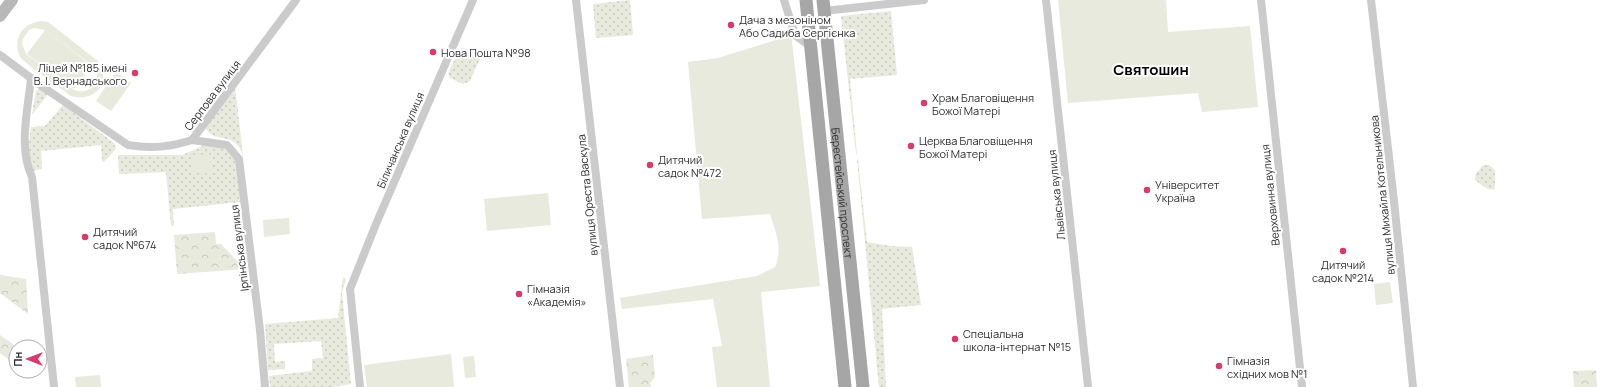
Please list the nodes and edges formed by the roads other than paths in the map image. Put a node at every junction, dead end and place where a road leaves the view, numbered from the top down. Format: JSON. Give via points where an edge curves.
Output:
{"nodes":[{"id":1,"x":12,"y":0,"type":"edge"},
{"id":2,"x":296,"y":0,"type":"edge"},
{"id":3,"x":473,"y":0,"type":"edge"},
{"id":4,"x":576,"y":0,"type":"edge"},
{"id":5,"x":784,"y":0,"type":"edge"},
{"id":6,"x":806,"y":0,"type":"edge"},
{"id":7,"x":924,"y":0,"type":"edge"},
{"id":8,"x":1046,"y":0,"type":"edge"},
{"id":9,"x":1261,"y":0,"type":"edge"},
{"id":10,"x":1371,"y":0,"type":"edge"},
{"id":11,"x":823,"y":5,"type":"edge"},
{"id":12,"x":0,"y":16,"type":"edge"},
{"id":13,"x":811,"y":47,"type":"junction"},
{"id":14,"x":0,"y":55,"type":"edge"},
{"id":15,"x":31,"y":78,"type":"junction"},
{"id":16,"x":192,"y":140,"type":"junction"},
{"id":17,"x":54,"y":387,"type":"edge"},
{"id":18,"x":265,"y":387,"type":"edge"},
{"id":19,"x":360,"y":387,"type":"edge"},
{"id":20,"x":620,"y":387,"type":"edge"},
{"id":21,"x":845,"y":387,"type":"edge"},
{"id":22,"x":863,"y":387,"type":"edge"},
{"id":23,"x":1088,"y":387,"type":"edge"},
{"id":24,"x":1302,"y":387,"type":"edge"},
{"id":25,"x":1412,"y":387,"type":"edge"}],
"edges":[{"from":1,"to":12,"type":"main road"},
{"from":2,"to":16,"type":"street","name":"Серпова вулиця"},
{"from":3,"to":19,"type":"street","name":"Біличанська вулиця","via":[[350,289]]},
{"from":4,"to":20,"type":"street","name":"вулиця Ореста Васкула"},
{"from":5,"to":13,"type":"street","via":[[795,35]]},
{"from":6,"to":13,"type":"main road","name":"Берестейський проспект"},
{"from":7,"to":11,"type":"street"},
{"from":8,"to":23,"type":"street","name":"Львівська вулиця"},
{"from":9,"to":24,"type":"street","name":"Верховинна вулиця"},
{"from":10,"to":25,"type":"street","name":"вулиця Михайла Котельникова"},
{"from":11,"to":22,"type":"main road","name":"Берестейський проспект"},
{"from":13,"to":21,"type":"main road","name":"Берестейський проспект"},
{"from":14,"to":15,"type":"street","name":"Серпова вулиця"},
{"from":15,"to":16,"type":"street","name":"Серпова вулиця","via":[[128,145],[145,148],[174,146]]},
{"from":15,"to":17,"type":"street","via":[[24,148],[32,177]]},
{"from":16,"to":18,"type":"street","name":"Ірпінська вулиця","via":[[227,146],[240,159]]}]}
